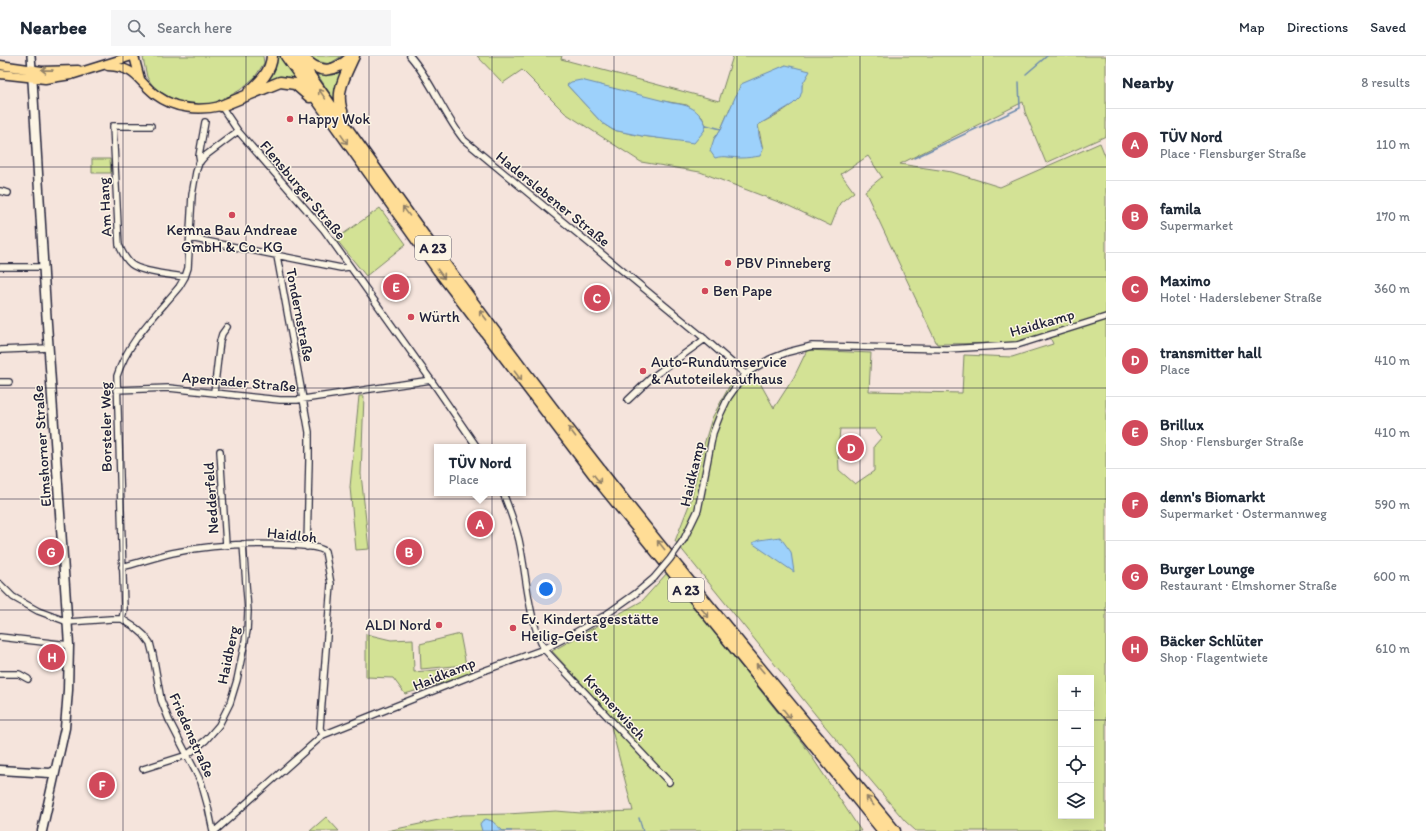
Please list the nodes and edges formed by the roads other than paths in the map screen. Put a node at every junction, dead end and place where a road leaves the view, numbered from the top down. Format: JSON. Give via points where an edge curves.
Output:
{"nodes":[{"id":1,"x":31,"y":56,"type":"edge"},
{"id":2,"x":272,"y":56,"type":"edge"},
{"id":3,"x":286,"y":56,"type":"edge"},
{"id":4,"x":296,"y":56,"type":"edge"},
{"id":5,"x":301,"y":56,"type":"edge"},
{"id":6,"x":353,"y":56,"type":"edge"},
{"id":7,"x":410,"y":56,"type":"edge"},
{"id":8,"x":130,"y":57,"type":"edge"},
{"id":9,"x":0,"y":65,"type":"edge"},
{"id":10,"x":103,"y":66,"type":"junction"},
{"id":11,"x":32,"y":69,"type":"junction"},
{"id":12,"x":90,"y":69,"type":"junction"},
{"id":13,"x":132,"y":72,"type":"junction"},
{"id":14,"x":0,"y":74,"type":"edge"},
{"id":15,"x":32,"y":78,"type":"junction"},
{"id":16,"x":140,"y":79,"type":"junction"},
{"id":17,"x":244,"y":96,"type":"junction"},
{"id":18,"x":318,"y":102,"type":"junction"},
{"id":19,"x":221,"y":106,"type":"junction"},
{"id":20,"x":205,"y":122,"type":"dead end"},
{"id":21,"x":151,"y":126,"type":"dead end"},
{"id":22,"x":238,"y":131,"type":"junction"},
{"id":23,"x":360,"y":148,"type":"junction"},
{"id":24,"x":200,"y":162,"type":"junction"},
{"id":25,"x":0,"y":191,"type":"edge"},
{"id":26,"x":8,"y":193,"type":"dead end"},
{"id":27,"x":190,"y":238,"type":"junction"},
{"id":28,"x":277,"y":256,"type":"junction"},
{"id":29,"x":0,"y":267,"type":"edge"},
{"id":30,"x":44,"y":267,"type":"junction"},
{"id":31,"x":350,"y":267,"type":"junction"},
{"id":32,"x":185,"y":277,"type":"junction"},
{"id":33,"x":1106,"y":317,"type":"edge"},
{"id":34,"x":227,"y":327,"type":"dead end"},
{"id":35,"x":705,"y":339,"type":"junction"},
{"id":36,"x":49,"y":348,"type":"junction"},
{"id":37,"x":0,"y":350,"type":"edge"},
{"id":38,"x":745,"y":374,"type":"junction"},
{"id":39,"x":431,"y":380,"type":"junction"},
{"id":40,"x":0,"y":382,"type":"edge"},
{"id":41,"x":8,"y":382,"type":"dead end"},
{"id":42,"x":116,"y":390,"type":"junction"},
{"id":43,"x":214,"y":392,"type":"junction"},
{"id":44,"x":304,"y":400,"type":"junction"},
{"id":45,"x":628,"y":400,"type":"dead end"},
{"id":46,"x":475,"y":444,"type":"edge"},
{"id":47,"x":220,"y":451,"type":"dead end"},
{"id":48,"x":504,"y":496,"type":"edge"},
{"id":49,"x":243,"y":544,"type":"junction"},
{"id":50,"x":226,"y":545,"type":"junction"},
{"id":51,"x":307,"y":547,"type":"junction"},
{"id":52,"x":122,"y":567,"type":"junction"},
{"id":53,"x":0,"y":584,"type":"edge"},
{"id":54,"x":122,"y":619,"type":"junction"},
{"id":55,"x":68,"y":622,"type":"junction"},
{"id":56,"x":0,"y":637,"type":"edge"},
{"id":57,"x":68,"y":645,"type":"junction"},
{"id":58,"x":544,"y":649,"type":"junction"},
{"id":59,"x":0,"y":674,"type":"edge"},
{"id":60,"x":28,"y":680,"type":"dead end"},
{"id":61,"x":323,"y":735,"type":"junction"},
{"id":62,"x":187,"y":755,"type":"junction"},
{"id":63,"x":143,"y":769,"type":"dead end"},
{"id":64,"x":3,"y":770,"type":"edge"},
{"id":65,"x":55,"y":771,"type":"junction"},
{"id":66,"x":669,"y":782,"type":"dead end"},
{"id":67,"x":42,"y":831,"type":"edge"},
{"id":68,"x":214,"y":831,"type":"edge"},
{"id":69,"x":883,"y":831,"type":"edge"},
{"id":70,"x":895,"y":831,"type":"edge"}],
"edges":[{"from":1,"to":11,"type":"street","name":"Elmshorner Straße"},
{"from":2,"to":17,"type":"highway","via":[[267,72]]},
{"from":3,"to":18,"type":"highway","number":"A 23"},
{"from":23,"to":4,"type":"highway","number":"A 23","one_way":true},
{"from":5,"to":6,"type":"highway","via":[[310,65],[324,70],[334,69]]},
{"from":6,"to":23,"type":"highway","via":[[341,87],[339,102]]},
{"from":7,"to":35,"type":"street","name":"Haderslebener Straße","via":[[423,72],[455,129],[464,140]]},
{"from":8,"to":10,"type":"main road"},
{"from":8,"to":13,"type":"main road"},
{"from":8,"to":16,"type":"main road"},
{"from":9,"to":11,"type":"main road"},
{"from":10,"to":12,"type":"main road"},
{"from":10,"to":13,"type":"main road","via":[[120,67]]},
{"from":12,"to":11,"type":"main road","one_way":true},
{"from":11,"to":15,"type":"main road","name":"Elmshorner Straße"},
{"from":12,"to":15,"type":"main road","via":[[45,80]]},
{"from":13,"to":16,"type":"main road"},
{"from":14,"to":15,"type":"main road"},
{"from":15,"to":30,"type":"main road","name":"Elmshorner Straße"},
{"from":16,"to":19,"type":"main road","via":[[166,101],[180,106],[194,109]]},
{"from":17,"to":18,"type":"highway","via":[[280,82],[288,82]]},
{"from":17,"to":19,"type":"highway"},
{"from":18,"to":69,"type":"highway","number":"A 23","one_way":true,"via":[[438,270],[598,480]]},
{"from":19,"to":22,"type":"street","name":"Flensburger Straße"},
{"from":20,"to":24,"type":"street","name":"Borsteler Weg"},
{"from":21,"to":32,"type":"street","name":"Am Hang","via":[[113,126],[119,245],[131,264],[141,269]]},
{"from":22,"to":24,"type":"street"},
{"from":22,"to":31,"type":"street","name":"Flensburger Straße","via":[[324,230]]},
{"from":70,"to":23,"type":"highway","number":"A 23","one_way":true,"via":[[602,472],[506,347]]},
{"from":24,"to":27,"type":"street","name":"Borsteler Weg","via":[[192,195]]},
{"from":25,"to":26,"type":"street"},
{"from":27,"to":28,"type":"street","name":"Tondernstraße"},
{"from":27,"to":32,"type":"street","name":"Borsteler Weg"},
{"from":28,"to":31,"type":"street","name":"Tondernstraße","via":[[341,268]]},
{"from":28,"to":44,"type":"street","name":"Tondernstraße"},
{"from":29,"to":30,"type":"street"},
{"from":30,"to":36,"type":"main road","name":"Elmshorner Straße"},
{"from":31,"to":39,"type":"street","name":"Flensburger Straße"},
{"from":32,"to":42,"type":"street","name":"Borsteler Weg","via":[[124,356],[117,376]]},
{"from":33,"to":38,"type":"street","name":"Haidkamp","via":[[1017,345],[947,349],[807,346],[770,359]]},
{"from":34,"to":43,"type":"street","via":[[220,341]]},
{"from":35,"to":38,"type":"street","name":"Haderslebener Straße"},
{"from":35,"to":45,"type":"street","via":[[651,378]]},
{"from":36,"to":37,"type":"street"},
{"from":36,"to":55,"type":"main road","name":"Elmshorner Straße"},
{"from":38,"to":58,"type":"street","name":"Haidkamp","bridge":true,"via":[[728,398],[713,433],[698,510],[677,550],[654,578],[635,594],[604,616]]},
{"from":39,"to":44,"type":"street","name":"Apenrader Straße"},
{"from":39,"to":46,"type":"street","name":"Flensburger Straße"},
{"from":40,"to":41,"type":"street"},
{"from":42,"to":43,"type":"street","name":"Apenrader Straße","via":[[169,388]]},
{"from":42,"to":52,"type":"street","name":"Borsteler Weg"},
{"from":43,"to":44,"type":"street","name":"Apenrader Straße","via":[[280,400]]},
{"from":44,"to":51,"type":"street","name":"Tondernstraße","via":[[309,440]]},
{"from":47,"to":50,"type":"street","name":"Nedderfeld"},
{"from":48,"to":58,"type":"street","via":[[519,540],[536,634]]},
{"from":49,"to":50,"type":"street","name":"Haidloh"},
{"from":49,"to":51,"type":"street","name":"Haidloh"},
{"from":49,"to":62,"type":"street","name":"Haidberg","via":[[248,611],[247,631],[237,680],[230,703],[218,725],[206,740]]},
{"from":50,"to":52,"type":"street","name":"Haidloh","via":[[170,553]]},
{"from":51,"to":61,"type":"street","name":"Haidloh","via":[[326,551],[331,584],[320,728]]},
{"from":52,"to":54,"type":"street","name":"Borsteler Weg"},
{"from":53,"to":55,"type":"street","via":[[13,597],[38,611]]},
{"from":54,"to":55,"type":"street"},
{"from":54,"to":62,"type":"street","name":"Friedenstraße","via":[[136,628],[150,643],[161,700]]},
{"from":55,"to":57,"type":"main road","name":"Elmshorner Straße"},
{"from":56,"to":57,"type":"street"},
{"from":57,"to":65,"type":"main road","name":"Elmshorner Straße","via":[[67,714]]},
{"from":58,"to":61,"type":"street","name":"Haidkamp"},
{"from":58,"to":66,"type":"street","name":"Kremerwisch"},
{"from":59,"to":60,"type":"street","via":[[19,674]]},
{"from":61,"to":68,"type":"street","name":"Haidkamp"},
{"from":62,"to":63,"type":"street"},
{"from":62,"to":68,"type":"street","name":"Friedenstraße","via":[[201,782]]},
{"from":64,"to":65,"type":"main road","via":[[50,773]]},
{"from":65,"to":67,"type":"main road","name":"Elmshorner Straße"}]}
